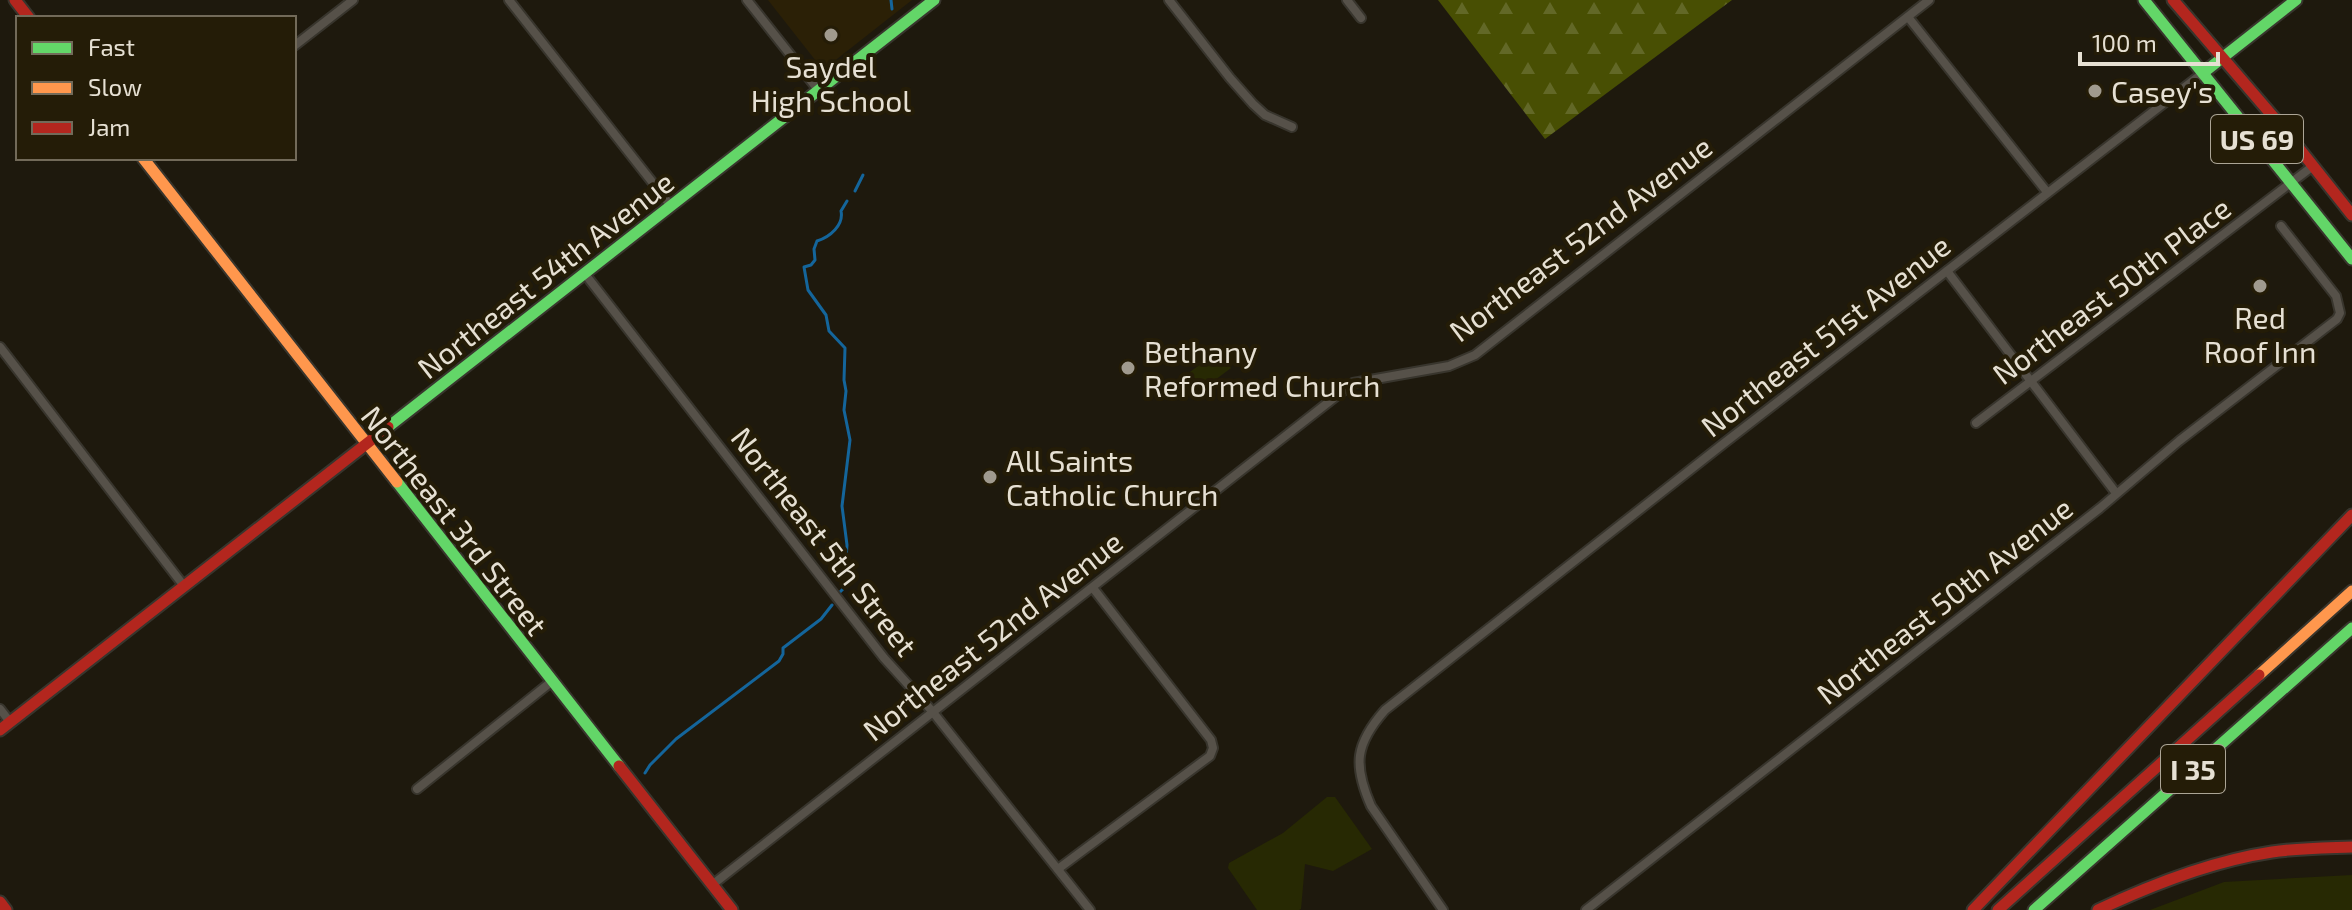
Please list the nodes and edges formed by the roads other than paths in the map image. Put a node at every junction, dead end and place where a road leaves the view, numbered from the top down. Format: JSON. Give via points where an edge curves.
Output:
{"nodes":[{"id":1,"x":15,"y":0,"type":"edge"},
{"id":2,"x":353,"y":0,"type":"edge"},
{"id":3,"x":509,"y":0,"type":"edge"},
{"id":4,"x":747,"y":0,"type":"edge"},
{"id":5,"x":934,"y":0,"type":"edge"},
{"id":6,"x":1169,"y":0,"type":"edge"},
{"id":7,"x":1347,"y":0,"type":"edge"},
{"id":8,"x":1929,"y":0,"type":"edge"},
{"id":9,"x":2144,"y":0,"type":"edge"},
{"id":10,"x":2173,"y":0,"type":"edge"},
{"id":11,"x":2296,"y":0,"type":"edge"},
{"id":12,"x":27,"y":16,"type":"edge"},
{"id":13,"x":1908,"y":17,"type":"junction"},
{"id":14,"x":1361,"y":18,"type":"dead end"},
{"id":15,"x":296,"y":44,"type":"edge"},
{"id":16,"x":2222,"y":57,"type":"junction"},
{"id":17,"x":2203,"y":73,"type":"junction"},
{"id":18,"x":819,"y":91,"type":"junction"},
{"id":19,"x":1292,"y":127,"type":"dead end"},
{"id":20,"x":147,"y":160,"type":"edge"},
{"id":21,"x":2313,"y":166,"type":"junction"},
{"id":22,"x":2291,"y":182,"type":"junction"},
{"id":23,"x":2047,"y":192,"type":"junction"},
{"id":24,"x":671,"y":206,"type":"junction"},
{"id":25,"x":2352,"y":215,"type":"edge"},
{"id":26,"x":2281,"y":226,"type":"dead end"},
{"id":27,"x":2352,"y":259,"type":"edge"},
{"id":28,"x":1947,"y":271,"type":"junction"},
{"id":29,"x":585,"y":274,"type":"junction"},
{"id":30,"x":0,"y":347,"type":"edge"},
{"id":31,"x":2032,"y":380,"type":"junction"},
{"id":32,"x":1976,"y":423,"type":"dead end"},
{"id":33,"x":365,"y":443,"type":"junction"},
{"id":34,"x":2116,"y":493,"type":"junction"},
{"id":35,"x":2352,"y":515,"type":"edge"},
{"id":36,"x":184,"y":586,"type":"junction"},
{"id":37,"x":1093,"y":588,"type":"junction"},
{"id":38,"x":2352,"y":591,"type":"edge"},
{"id":39,"x":2352,"y":628,"type":"edge"},
{"id":40,"x":551,"y":682,"type":"junction"},
{"id":41,"x":0,"y":709,"type":"edge"},
{"id":42,"x":932,"y":711,"type":"junction"},
{"id":43,"x":10,"y":722,"type":"junction"},
{"id":44,"x":0,"y":730,"type":"edge"},
{"id":45,"x":417,"y":789,"type":"dead end"},
{"id":46,"x":2352,"y":847,"type":"edge"},
{"id":47,"x":1058,"y":869,"type":"junction"},
{"id":48,"x":712,"y":885,"type":"junction"},
{"id":49,"x":0,"y":902,"type":"edge"},
{"id":50,"x":6,"y":910,"type":"edge"},
{"id":51,"x":732,"y":910,"type":"edge"},
{"id":52,"x":1090,"y":910,"type":"edge"},
{"id":53,"x":1443,"y":910,"type":"edge"},
{"id":54,"x":1586,"y":910,"type":"edge"},
{"id":55,"x":1973,"y":910,"type":"edge"},
{"id":56,"x":1998,"y":910,"type":"edge"},
{"id":57,"x":2034,"y":910,"type":"edge"},
{"id":58,"x":2098,"y":910,"type":"edge"}],
"edges":[{"from":1,"to":12,"type":"main road"},
{"from":2,"to":15,"type":"street"},
{"from":3,"to":24,"type":"street"},
{"from":4,"to":18,"type":"street"},
{"from":5,"to":18,"type":"main road","name":"Northeast 54th Avenue"},
{"from":6,"to":19,"type":"street","via":[[1253,104]]},
{"from":7,"to":14,"type":"street"},
{"from":8,"to":13,"type":"street","name":"Northeast 52nd Avenue"},
{"from":9,"to":17,"type":"main road","number":"US 69"},
{"from":10,"to":16,"type":"main road","number":"US 69"},
{"from":11,"to":16,"type":"main road","name":"Northeast 51st Avenue"},
{"from":13,"to":23,"type":"street"},
{"from":13,"to":37,"type":"street","name":"Northeast 52nd Avenue","via":[[1475,355],[1449,366],[1353,383]]},
{"from":16,"to":17,"type":"main road","name":"Northeast 51st Avenue"},
{"from":16,"to":21,"type":"main road","number":"US 69"},
{"from":17,"to":22,"type":"main road","number":"US 69"},
{"from":17,"to":23,"type":"street","name":"Northeast 51st Avenue"},
{"from":18,"to":24,"type":"main road","name":"Northeast 54th Avenue"},
{"from":20,"to":33,"type":"main road","name":"Northeast 3rd Street"},
{"from":21,"to":22,"type":"street","name":"Northeast 50th Place"},
{"from":21,"to":25,"type":"main road","number":"US 69"},
{"from":22,"to":27,"type":"main road","number":"US 69"},
{"from":22,"to":31,"type":"street","name":"Northeast 50th Place"},
{"from":23,"to":28,"type":"street","name":"Northeast 51st Avenue"},
{"from":24,"to":29,"type":"main road","name":"Northeast 54th Avenue"},
{"from":26,"to":34,"type":"street","name":"Northeast 50th Avenue","via":[[2336,296],[2340,313]]},
{"from":28,"to":31,"type":"street"},
{"from":28,"to":53,"type":"street","name":"Northeast 51st Avenue","via":[[1372,725],[1359,754],[1363,789]]},
{"from":29,"to":33,"type":"main road","name":"Northeast 54th Avenue"},
{"from":29,"to":42,"type":"street","name":"Northeast 5th Street","via":[[884,658]]},
{"from":30,"to":36,"type":"street"},
{"from":31,"to":32,"type":"street","name":"Northeast 50th Place"},
{"from":31,"to":34,"type":"street"},
{"from":33,"to":36,"type":"main road","name":"Northeast 54th Avenue"},
{"from":33,"to":40,"type":"main road","name":"Northeast 3rd Street"},
{"from":34,"to":54,"type":"street","name":"Northeast 50th Avenue"},
{"from":35,"to":55,"type":"main road"},
{"from":36,"to":43,"type":"main road","name":"Northeast 54th Avenue"},
{"from":37,"to":42,"type":"street","name":"Northeast 52nd Avenue"},
{"from":37,"to":47,"type":"street","via":[[1213,748],[1210,756]]},
{"from":38,"to":56,"type":"main road"},
{"from":39,"to":57,"type":"main road","number":"I 35"},
{"from":40,"to":45,"type":"street"},
{"from":40,"to":48,"type":"main road","name":"Northeast 3rd Street"},
{"from":41,"to":43,"type":"street"},
{"from":42,"to":47,"type":"street","name":"Northeast 5th Street"},
{"from":42,"to":48,"type":"street","name":"Northeast 52nd Avenue"},
{"from":43,"to":44,"type":"main road","name":"Northeast 54th Avenue"},
{"from":46,"to":58,"type":"main road","via":[[2293,849],[2223,863]]},
{"from":47,"to":52,"type":"street","name":"Northeast 5th Street"},
{"from":48,"to":51,"type":"main road","name":"Northeast 3rd Street"},
{"from":49,"to":50,"type":"main road"}]}
